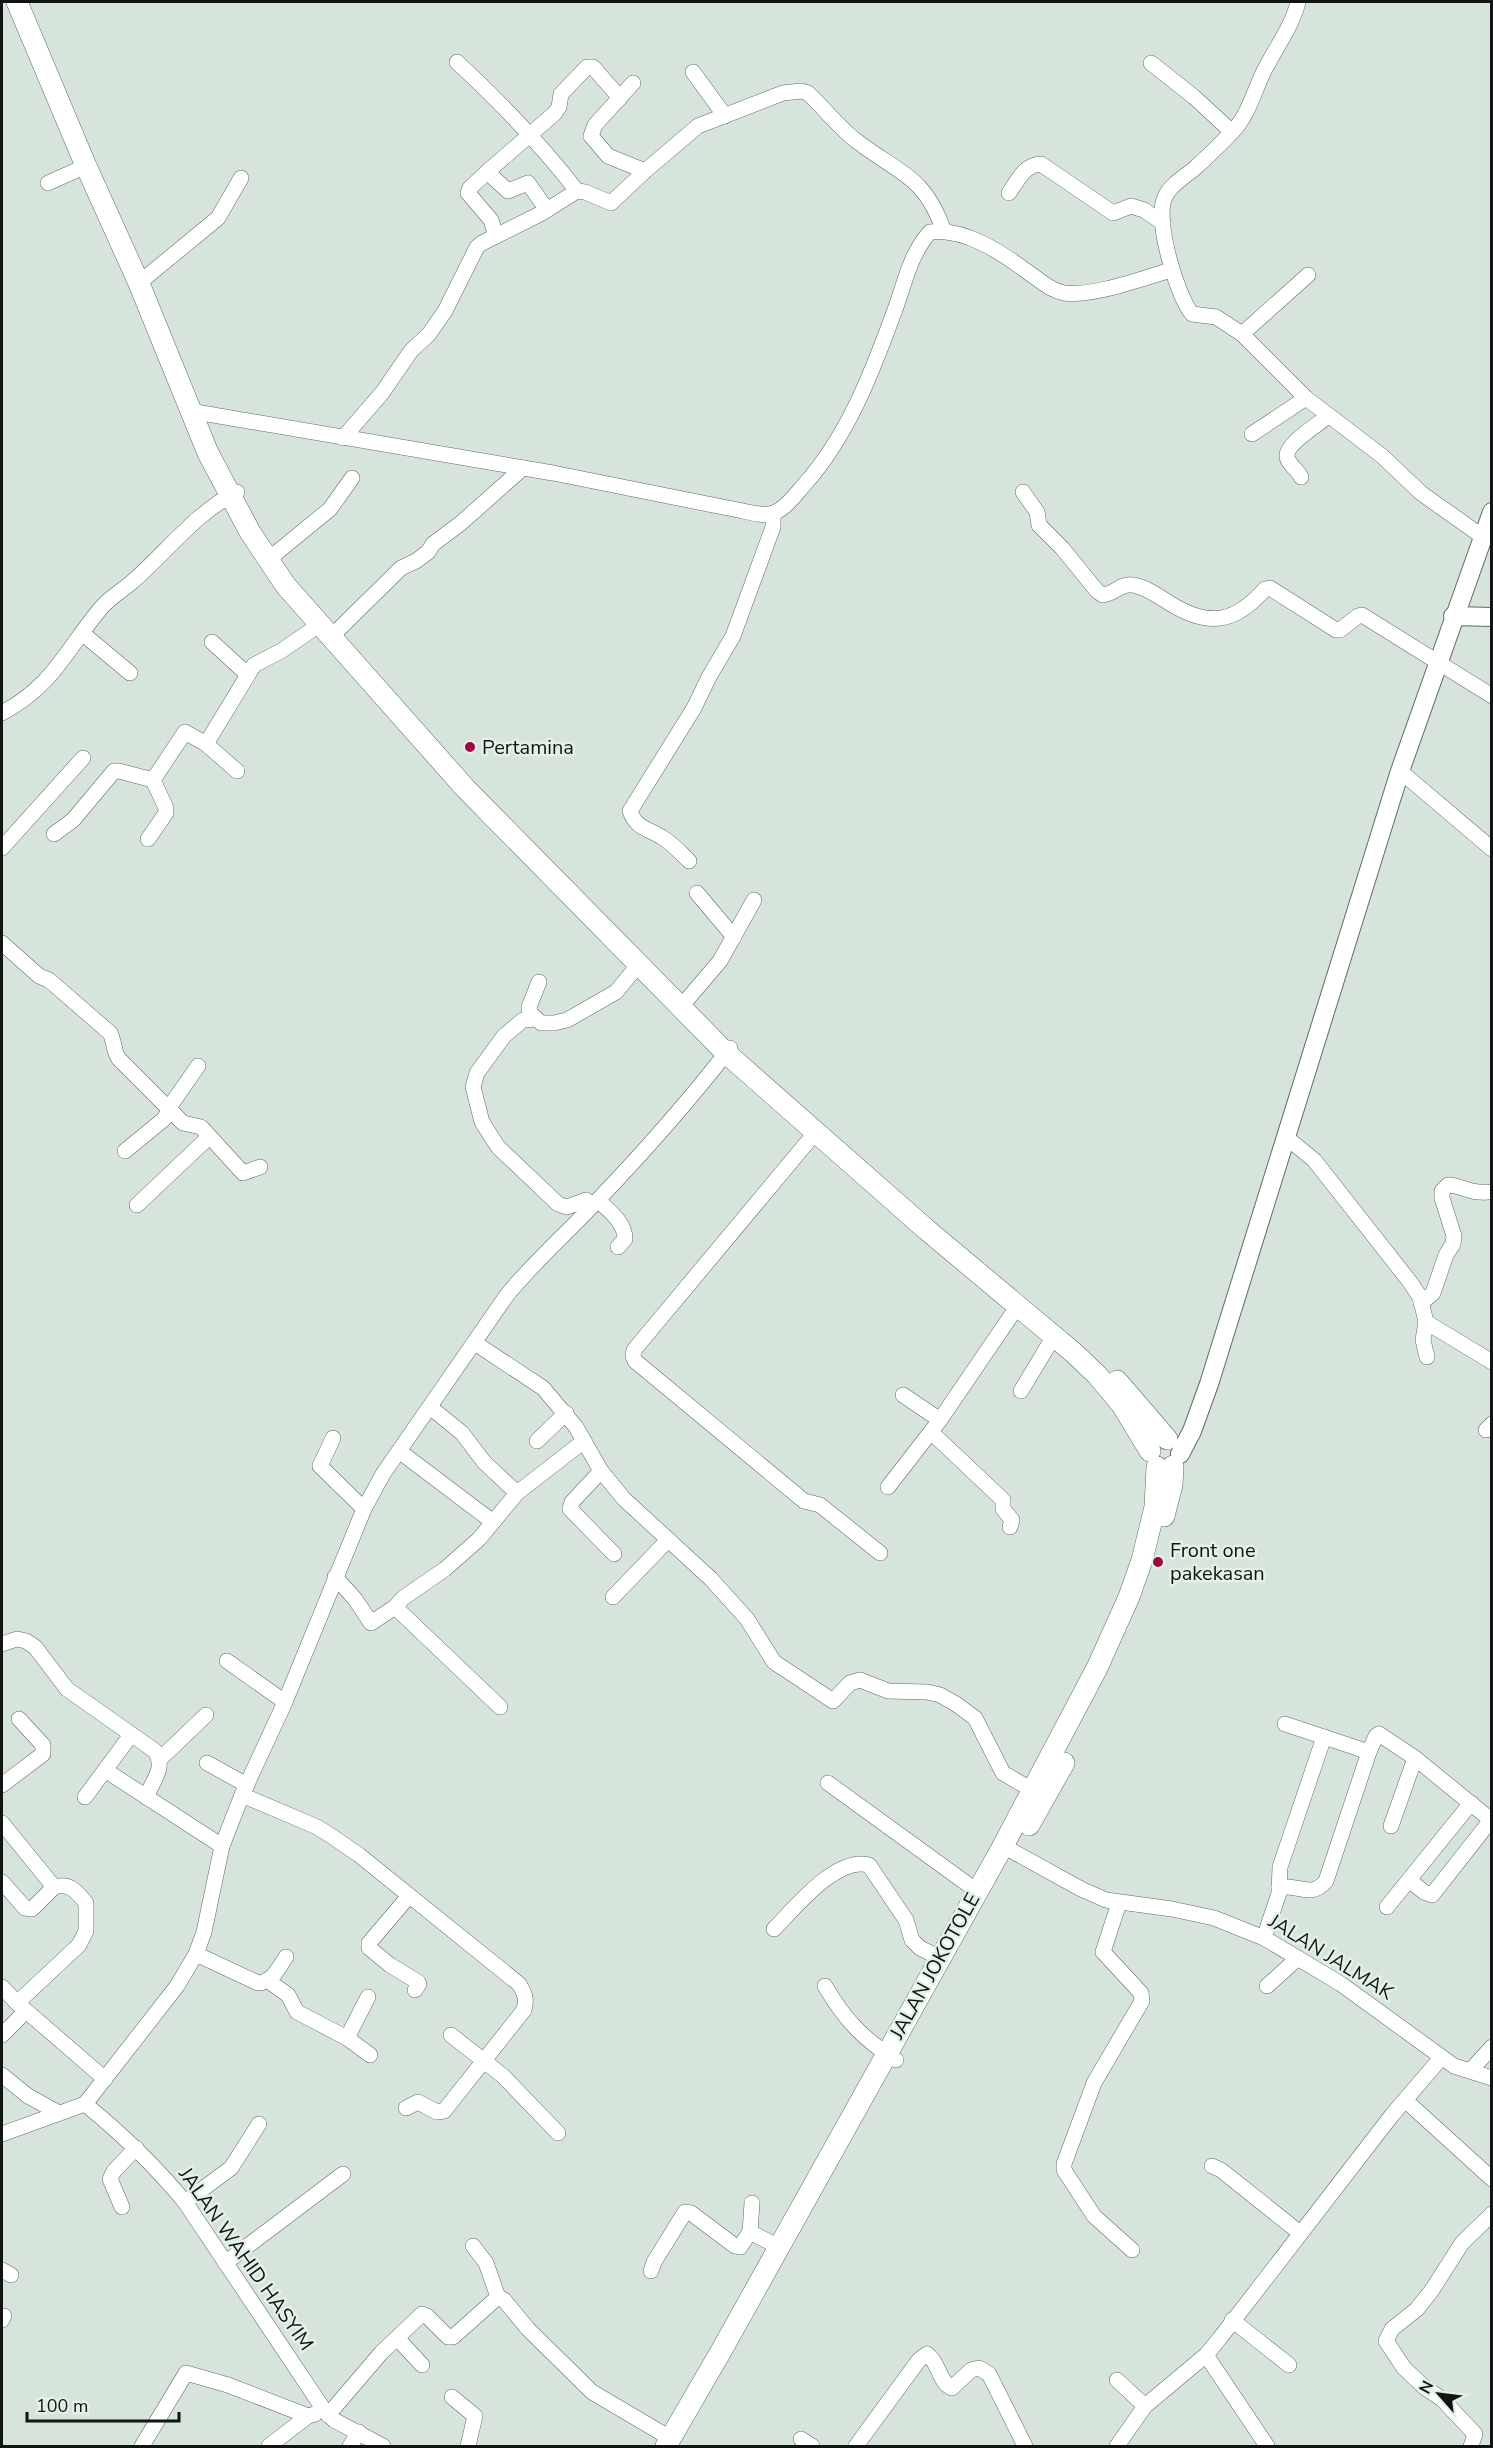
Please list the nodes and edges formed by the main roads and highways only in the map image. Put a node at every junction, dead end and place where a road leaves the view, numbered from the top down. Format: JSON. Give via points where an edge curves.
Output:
{"nodes":[{"id":1,"x":17,"y":2,"type":"edge"},
{"id":2,"x":24,"y":2,"type":"edge"},
{"id":3,"x":194,"y":411,"type":"junction"},
{"id":4,"x":233,"y":494,"type":"junction"},
{"id":5,"x":1491,"y":512,"type":"edge"},
{"id":6,"x":1454,"y":616,"type":"junction"},
{"id":7,"x":1491,"y":617,"type":"edge"},
{"id":8,"x":327,"y":629,"type":"junction"},
{"id":9,"x":728,"y":1051,"type":"junction"},
{"id":10,"x":953,"y":1245,"type":"junction"},
{"id":11,"x":1167,"y":1453,"type":"junction"},
{"id":12,"x":1008,"y":1849,"type":"junction"},
{"id":13,"x":925,"y":1997,"type":"junction"},
{"id":14,"x":891,"y":2057,"type":"junction"},
{"id":15,"x":672,"y":2444,"type":"edge"}],
"edges":[{"from":1,"to":3,"type":"highway"},
{"from":2,"to":3,"type":"highway","via":[[145,278]]},
{"from":3,"to":4,"type":"highway"},
{"from":4,"to":8,"type":"highway"},
{"from":4,"to":8,"type":"highway","via":[[267,560]]},
{"from":5,"to":6,"type":"main road"},
{"from":6,"to":7,"type":"main road"},
{"from":6,"to":11,"type":"main road","via":[[1400,771],[1198,1417]]},
{"from":8,"to":9,"type":"highway","via":[[470,784],[685,1002]]},
{"from":8,"to":9,"type":"highway","via":[[465,789]]},
{"from":9,"to":10,"type":"highway"},
{"from":9,"to":10,"type":"highway","via":[[815,1133]]},
{"from":10,"to":11,"type":"highway","via":[[1017,1307],[1097,1375]]},
{"from":10,"to":11,"type":"highway","via":[[1084,1348],[1137,1402]]},
{"from":11,"to":12,"type":"highway","name":"JALAN JOKOTOLE","via":[[1152,1524],[1129,1597],[1097,1668],[1032,1790]]},
{"from":11,"to":12,"type":"highway","name":"JALAN JOKOTOLE","via":[[1172,1485],[1131,1623],[1046,1797]]},
{"from":12,"to":13,"type":"highway","name":"JALAN JOKOTOLE"},
{"from":12,"to":13,"type":"highway","name":"JALAN JOKOTOLE","via":[[977,1891],[940,1958]]},
{"from":13,"to":14,"type":"highway","name":"JALAN JOKOTOLE"},
{"from":14,"to":15,"type":"highway","name":"JALAN JOKOTOLE"},
{"from":14,"to":15,"type":"highway","name":"JALAN JOKOTOLE","via":[[779,2247]]}]}
